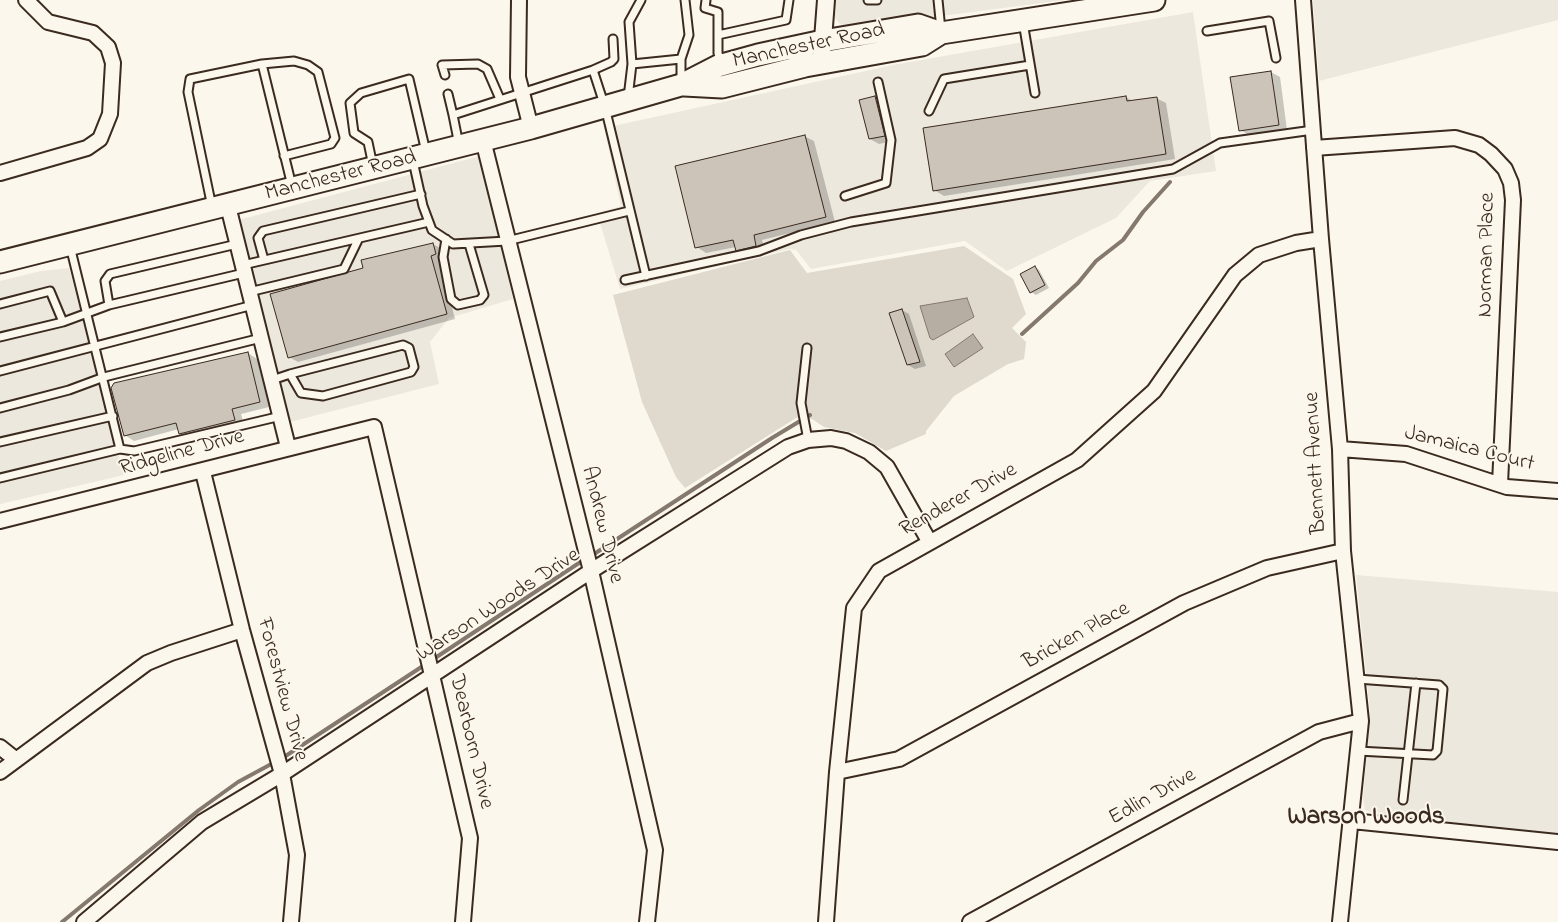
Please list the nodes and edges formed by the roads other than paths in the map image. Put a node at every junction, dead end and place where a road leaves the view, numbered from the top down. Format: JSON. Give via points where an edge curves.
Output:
{"nodes":[{"id":1,"x":26,"y":0,"type":"edge"},
{"id":2,"x":519,"y":0,"type":"edge"},
{"id":3,"x":641,"y":0,"type":"edge"},
{"id":4,"x":685,"y":0,"type":"edge"},
{"id":5,"x":706,"y":0,"type":"edge"},
{"id":6,"x":789,"y":0,"type":"edge"},
{"id":7,"x":826,"y":0,"type":"edge"},
{"id":8,"x":868,"y":0,"type":"edge"},
{"id":9,"x":877,"y":0,"type":"edge"},
{"id":10,"x":938,"y":0,"type":"edge"},
{"id":11,"x":1303,"y":0,"type":"edge"},
{"id":12,"x":1141,"y":1,"type":"edge"},
{"id":13,"x":1022,"y":20,"type":"junction"},
{"id":14,"x":1207,"y":31,"type":"dead end"},
{"id":15,"x":941,"y":33,"type":"junction"},
{"id":16,"x":718,"y":35,"type":"junction"},
{"id":17,"x":613,"y":40,"type":"dead end"},
{"id":18,"x":822,"y":41,"type":"junction"},
{"id":19,"x":1276,"y":58,"type":"dead end"},
{"id":20,"x":681,"y":59,"type":"junction"},
{"id":21,"x":822,"y":63,"type":"junction"},
{"id":22,"x":262,"y":64,"type":"junction"},
{"id":23,"x":632,"y":64,"type":"junction"},
{"id":24,"x":722,"y":65,"type":"junction"},
{"id":25,"x":1030,"y":65,"type":"junction"},
{"id":26,"x":593,"y":70,"type":"junction"},
{"id":27,"x":445,"y":75,"type":"dead end"},
{"id":28,"x":878,"y":82,"type":"dead end"},
{"id":29,"x":681,"y":85,"type":"junction"},
{"id":30,"x":521,"y":92,"type":"junction"},
{"id":31,"x":1035,"y":93,"type":"dead end"},
{"id":32,"x":448,"y":94,"type":"dead end"},
{"id":33,"x":500,"y":98,"type":"junction"},
{"id":34,"x":627,"y":101,"type":"junction"},
{"id":35,"x":605,"y":107,"type":"junction"},
{"id":36,"x":929,"y":111,"type":"dead end"},
{"id":37,"x":453,"y":115,"type":"junction"},
{"id":38,"x":531,"y":128,"type":"junction"},
{"id":39,"x":1313,"y":130,"type":"junction"},
{"id":40,"x":483,"y":140,"type":"junction"},
{"id":41,"x":459,"y":146,"type":"junction"},
{"id":42,"x":1314,"y":148,"type":"junction"},
{"id":43,"x":284,"y":156,"type":"junction"},
{"id":44,"x":420,"y":157,"type":"junction"},
{"id":45,"x":374,"y":169,"type":"junction"},
{"id":46,"x":0,"y":172,"type":"edge"},
{"id":47,"x":292,"y":189,"type":"junction"},
{"id":48,"x":421,"y":194,"type":"junction"},
{"id":49,"x":845,"y":196,"type":"dead end"},
{"id":50,"x":220,"y":208,"type":"junction"},
{"id":51,"x":629,"y":211,"type":"junction"},
{"id":52,"x":429,"y":222,"type":"junction"},
{"id":53,"x":1321,"y":239,"type":"junction"},
{"id":54,"x":358,"y":240,"type":"junction"},
{"id":55,"x":446,"y":240,"type":"junction"},
{"id":56,"x":507,"y":241,"type":"junction"},
{"id":57,"x":70,"y":244,"type":"junction"},
{"id":58,"x":237,"y":244,"type":"junction"},
{"id":59,"x":469,"y":244,"type":"junction"},
{"id":60,"x":264,"y":260,"type":"junction"},
{"id":61,"x":0,"y":262,"type":"edge"},
{"id":62,"x":244,"y":269,"type":"junction"},
{"id":63,"x":646,"y":276,"type":"junction"},
{"id":64,"x":625,"y":280,"type":"dead end"},
{"id":65,"x":251,"y":299,"type":"junction"},
{"id":66,"x":0,"y":304,"type":"edge"},
{"id":67,"x":109,"y":305,"type":"junction"},
{"id":68,"x":87,"y":314,"type":"junction"},
{"id":69,"x":63,"y":322,"type":"junction"},
{"id":70,"x":0,"y":337,"type":"edge"},
{"id":71,"x":262,"y":338,"type":"junction"},
{"id":72,"x":96,"y":347,"type":"junction"},
{"id":73,"x":807,"y":348,"type":"dead end"},
{"id":74,"x":0,"y":371,"type":"edge"},
{"id":75,"x":290,"y":374,"type":"junction"},
{"id":76,"x":104,"y":378,"type":"junction"},
{"id":77,"x":272,"y":380,"type":"junction"},
{"id":78,"x":0,"y":408,"type":"edge"},
{"id":79,"x":113,"y":416,"type":"junction"},
{"id":80,"x":281,"y":416,"type":"junction"},
{"id":81,"x":374,"y":427,"type":"joint"},
{"id":82,"x":808,"y":440,"type":"junction"},
{"id":83,"x":0,"y":442,"type":"edge"},
{"id":84,"x":288,"y":448,"type":"junction"},
{"id":85,"x":120,"y":449,"type":"junction"},
{"id":86,"x":1340,"y":449,"type":"junction"},
{"id":87,"x":203,"y":472,"type":"junction"},
{"id":88,"x":0,"y":478,"type":"edge"},
{"id":89,"x":1500,"y":484,"type":"junction"},
{"id":90,"x":1558,"y":491,"type":"edge"},
{"id":91,"x":0,"y":522,"type":"edge"},
{"id":92,"x":929,"y":541,"type":"junction"},
{"id":93,"x":1343,"y":551,"type":"junction"},
{"id":94,"x":589,"y":562,"type":"junction"},
{"id":95,"x":242,"y":630,"type":"junction"},
{"id":96,"x":432,"y":672,"type":"junction"},
{"id":97,"x":1357,"y":679,"type":"junction"},
{"id":98,"x":1416,"y":683,"type":"junction"},
{"id":99,"x":1361,"y":721,"type":"junction"},
{"id":100,"x":0,"y":747,"type":"edge"},
{"id":101,"x":1358,"y":751,"type":"junction"},
{"id":102,"x":1409,"y":754,"type":"junction"},
{"id":103,"x":15,"y":760,"type":"junction"},
{"id":104,"x":280,"y":764,"type":"junction"},
{"id":105,"x":0,"y":772,"type":"edge"},
{"id":106,"x":837,"y":772,"type":"junction"},
{"id":107,"x":1403,"y":800,"type":"dead end"},
{"id":108,"x":1352,"y":822,"type":"junction"},
{"id":109,"x":1558,"y":842,"type":"edge"},
{"id":110,"x":84,"y":922,"type":"edge"},
{"id":111,"x":291,"y":922,"type":"edge"},
{"id":112,"x":463,"y":922,"type":"edge"},
{"id":113,"x":647,"y":922,"type":"edge"},
{"id":114,"x":826,"y":922,"type":"edge"},
{"id":115,"x":970,"y":922,"type":"edge"},
{"id":116,"x":1340,"y":922,"type":"edge"}],
"edges":[{"from":1,"to":46,"type":"street","via":[[48,22],[93,33],[108,47],[113,63],[110,114],[100,139],[87,148]]},
{"from":2,"to":30,"type":"street","via":[[517,61]]},
{"from":3,"to":23,"type":"lane","via":[[628,22]]},
{"from":4,"to":20,"type":"lane","via":[[689,35]]},
{"from":5,"to":16,"type":"lane","via":[[704,8],[718,12]]},
{"from":6,"to":16,"type":"lane","via":[[786,20]]},
{"from":7,"to":18,"type":"street"},
{"from":8,"to":9,"type":"lane"},
{"from":10,"to":15,"type":"lane"},
{"from":11,"to":39,"type":"street","name":"Bennett Avenue"},
{"from":12,"to":13,"type":"main road","name":"Manchester Road"},
{"from":13,"to":15,"type":"main road","name":"Manchester Road"},
{"from":13,"to":25,"type":"lane"},
{"from":14,"to":19,"type":"lane","via":[[1269,21]]},
{"from":15,"to":18,"type":"main road","name":"Manchester Road","via":[[918,25]]},
{"from":15,"to":21,"type":"main road","name":"Manchester Road","via":[[922,45]]},
{"from":16,"to":24,"type":"lane"},
{"from":17,"to":26,"type":"lane","via":[[614,59]]},
{"from":18,"to":21,"type":"street"},
{"from":18,"to":24,"type":"main road","name":"Manchester Road"},
{"from":20,"to":23,"type":"lane"},
{"from":20,"to":29,"type":"lane"},
{"from":21,"to":29,"type":"main road","name":"Manchester Road","via":[[722,86]]},
{"from":22,"to":43,"type":"lane"},
{"from":22,"to":43,"type":"lane","via":[[294,62],[308,65],[318,72],[336,138],[331,144]]},
{"from":22,"to":50,"type":"lane","via":[[190,79],[188,92]]},
{"from":23,"to":34,"type":"lane"},
{"from":24,"to":29,"type":"main road","name":"Manchester Road"},
{"from":25,"to":31,"type":"lane"},
{"from":25,"to":36,"type":"lane","via":[[944,79]]},
{"from":26,"to":30,"type":"lane"},
{"from":26,"to":35,"type":"lane"},
{"from":27,"to":33,"type":"lane","via":[[442,65],[478,64],[487,68]]},
{"from":28,"to":49,"type":"lane","via":[[891,140],[886,183]]},
{"from":29,"to":34,"type":"main road","name":"Manchester Road"},
{"from":30,"to":33,"type":"lane"},
{"from":30,"to":38,"type":"street"},
{"from":32,"to":37,"type":"lane"},
{"from":33,"to":37,"type":"lane"},
{"from":34,"to":35,"type":"main road","name":"Manchester Road"},
{"from":35,"to":38,"type":"main road","name":"Manchester Road"},
{"from":35,"to":51,"type":"lane"},
{"from":37,"to":41,"type":"lane"},
{"from":38,"to":40,"type":"main road","name":"Manchester Road"},
{"from":39,"to":42,"type":"street","name":"Bennett Avenue"},
{"from":39,"to":63,"type":"lane","via":[[1220,143],[1173,168],[851,222],[801,235],[760,251]]},
{"from":40,"to":41,"type":"main road","name":"Manchester Road"},
{"from":40,"to":56,"type":"street","name":"Andrew Drive"},
{"from":41,"to":44,"type":"main road","name":"Manchester Road"},
{"from":42,"to":53,"type":"street","name":"Bennett Avenue"},
{"from":42,"to":89,"type":"street","name":"Norman Place","via":[[1455,138],[1492,154],[1505,169],[1513,200]]},
{"from":43,"to":47,"type":"lane"},
{"from":44,"to":45,"type":"main road","name":"Manchester Road"},
{"from":44,"to":45,"type":"lane","via":[[409,78],[361,93],[350,103],[354,133],[368,142]]},
{"from":44,"to":48,"type":"lane"},
{"from":45,"to":47,"type":"main road","name":"Manchester Road"},
{"from":47,"to":50,"type":"main road","name":"Manchester Road"},
{"from":48,"to":52,"type":"lane"},
{"from":48,"to":60,"type":"lane","via":[[262,231],[258,238]]},
{"from":50,"to":57,"type":"main road","name":"Manchester Road"},
{"from":50,"to":58,"type":"street"},
{"from":51,"to":56,"type":"lane"},
{"from":51,"to":63,"type":"lane"},
{"from":52,"to":54,"type":"lane"},
{"from":52,"to":55,"type":"lane","via":[[432,230]]},
{"from":53,"to":86,"type":"street","name":"Bennett Avenue"},
{"from":53,"to":92,"type":"street","name":"Renderer Drive","via":[[1259,255],[1235,275],[1154,391],[1077,460]]},
{"from":54,"to":60,"type":"lane"},
{"from":54,"to":65,"type":"lane","via":[[344,269]]},
{"from":55,"to":59,"type":"lane","via":[[453,244]]},
{"from":55,"to":59,"type":"lane","via":[[443,257],[446,274],[451,299],[458,305],[480,300],[484,295]]},
{"from":56,"to":59,"type":"lane"},
{"from":56,"to":94,"type":"street","name":"Andrew Drive"},
{"from":57,"to":61,"type":"main road","name":"Manchester Road"},
{"from":57,"to":68,"type":"lane"},
{"from":58,"to":62,"type":"street"},
{"from":58,"to":67,"type":"lane","via":[[110,274],[105,281]]},
{"from":60,"to":62,"type":"lane"},
{"from":62,"to":65,"type":"street"},
{"from":62,"to":67,"type":"lane"},
{"from":63,"to":64,"type":"lane"},
{"from":65,"to":71,"type":"street"},
{"from":65,"to":72,"type":"lane"},
{"from":66,"to":69,"type":"lane","via":[[50,291]]},
{"from":67,"to":68,"type":"lane"},
{"from":68,"to":69,"type":"lane"},
{"from":68,"to":72,"type":"lane"},
{"from":69,"to":70,"type":"lane"},
{"from":71,"to":76,"type":"lane"},
{"from":71,"to":77,"type":"street"},
{"from":72,"to":74,"type":"lane"},
{"from":72,"to":76,"type":"lane"},
{"from":73,"to":82,"type":"lane","via":[[801,403]]},
{"from":75,"to":75,"type":"lane","via":[[402,344],[409,348],[414,367],[411,372],[323,396],[301,393]]},
{"from":75,"to":77,"type":"lane"},
{"from":76,"to":78,"type":"lane"},
{"from":76,"to":79,"type":"lane"},
{"from":77,"to":80,"type":"street"},
{"from":79,"to":83,"type":"lane"},
{"from":79,"to":85,"type":"lane"},
{"from":80,"to":84,"type":"street"},
{"from":80,"to":85,"type":"lane","via":[[134,451]]},
{"from":81,"to":84,"type":"street","name":"Ridgeline Drive"},
{"from":81,"to":96,"type":"street","name":"Dearborn Drive"},
{"from":82,"to":92,"type":"street","name":"Warson Woods Drive","via":[[831,438],[846,441],[869,452],[887,467]]},
{"from":82,"to":94,"type":"street","name":"Warson Woods Drive","via":[[788,447]]},
{"from":84,"to":87,"type":"street","name":"Ridgeline Drive"},
{"from":85,"to":88,"type":"lane"},
{"from":86,"to":89,"type":"street","name":"Jamaica Court","via":[[1406,454]]},
{"from":86,"to":93,"type":"street","name":"Bennett Avenue"},
{"from":87,"to":91,"type":"street","name":"Ridgeline Drive"},
{"from":87,"to":95,"type":"street","name":"Forestview Drive"},
{"from":89,"to":90,"type":"street","name":"Jamaica Court"},
{"from":92,"to":106,"type":"street","name":"Renderer Drive","via":[[879,571],[854,608]]},
{"from":93,"to":97,"type":"street","name":"Bennett Avenue"},
{"from":93,"to":106,"type":"street","name":"Bricken Place","via":[[1267,568],[1184,603],[899,759]]},
{"from":94,"to":96,"type":"street","name":"Warson Woods Drive"},
{"from":94,"to":113,"type":"street","name":"Andrew Drive","via":[[655,850]]},
{"from":95,"to":103,"type":"street","via":[[147,663]]},
{"from":95,"to":104,"type":"street","name":"Forestview Drive"},
{"from":96,"to":104,"type":"street","name":"Warson Woods Drive"},
{"from":96,"to":112,"type":"street","name":"Dearborn Drive","via":[[470,838]]},
{"from":97,"to":98,"type":"lane"},
{"from":97,"to":99,"type":"street","name":"Bennett Avenue"},
{"from":98,"to":102,"type":"lane"},
{"from":98,"to":102,"type":"lane","via":[[1443,689],[1437,751],[1430,756]]},
{"from":99,"to":101,"type":"street","name":"Bennett Avenue"},
{"from":99,"to":115,"type":"street","name":"Edlin Drive","via":[[1319,732]]},
{"from":100,"to":103,"type":"street"},
{"from":101,"to":102,"type":"lane"},
{"from":101,"to":108,"type":"street","name":"Bennett Avenue"},
{"from":102,"to":107,"type":"lane"},
{"from":103,"to":105,"type":"street"},
{"from":104,"to":110,"type":"street","name":"Warson Woods Drive","via":[[202,822]]},
{"from":104,"to":111,"type":"street","name":"Forestview Drive","via":[[297,855]]},
{"from":106,"to":114,"type":"street","name":"Renderer Drive"},
{"from":108,"to":109,"type":"street"},
{"from":108,"to":116,"type":"street","name":"Bennett Avenue"}]}
